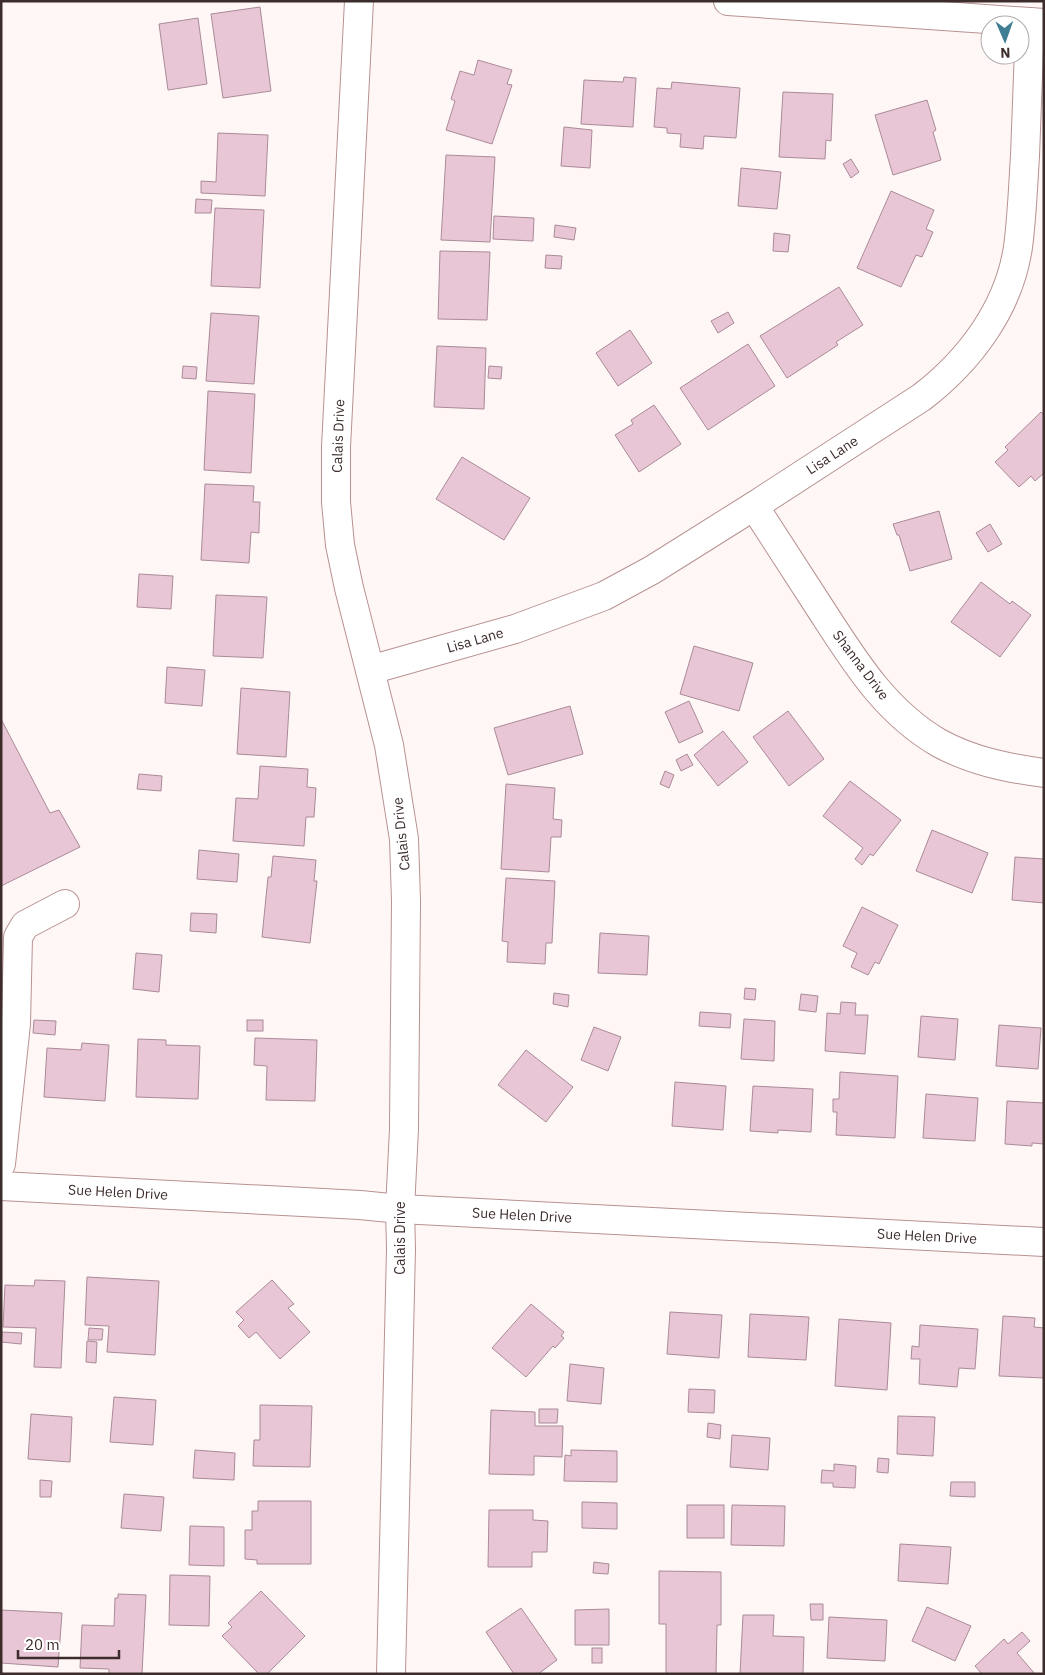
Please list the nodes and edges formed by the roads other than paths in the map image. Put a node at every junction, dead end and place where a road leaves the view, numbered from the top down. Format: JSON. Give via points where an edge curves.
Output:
{"nodes":[{"id":1,"x":359,"y":1,"type":"edge"},
{"id":2,"x":728,"y":1,"type":"edge"},
{"id":3,"x":1037,"y":23,"type":"edge"},
{"id":4,"x":754,"y":506,"type":"junction"},
{"id":5,"x":370,"y":670,"type":"junction"},
{"id":6,"x":1044,"y":773,"type":"edge"},
{"id":7,"x":65,"y":904,"type":"dead end"},
{"id":8,"x":1,"y":1164,"type":"edge"},
{"id":9,"x":1,"y":1186,"type":"edge"},
{"id":10,"x":400,"y":1209,"type":"junction"},
{"id":11,"x":1044,"y":1242,"type":"edge"},
{"id":12,"x":391,"y":1674,"type":"edge"}],
"edges":[{"from":1,"to":5,"type":"street","name":"Calais Drive","via":[[336,447],[336,502],[340,545]]},
{"from":2,"to":3,"type":"street"},
{"from":3,"to":4,"type":"street","name":"Lisa Lane","via":[[1018,248],[1010,279],[983,334],[940,382]]},
{"from":4,"to":5,"type":"street","name":"Lisa Lane","via":[[604,596],[515,629]]},
{"from":4,"to":6,"type":"street","name":"Shanna Drive","via":[[848,652],[877,692],[912,725],[939,743],[972,758],[1006,768]]},
{"from":5,"to":10,"type":"street","name":"Calais Drive","via":[[389,745],[404,839],[404,1130]]},
{"from":7,"to":8,"type":"street","via":[[25,925],[18,937],[16,1024]]},
{"from":9,"to":10,"type":"street","name":"Sue Helen Drive"},
{"from":10,"to":11,"type":"street","name":"Sue Helen Drive"},
{"from":10,"to":12,"type":"street","name":"Calais Drive"}]}
